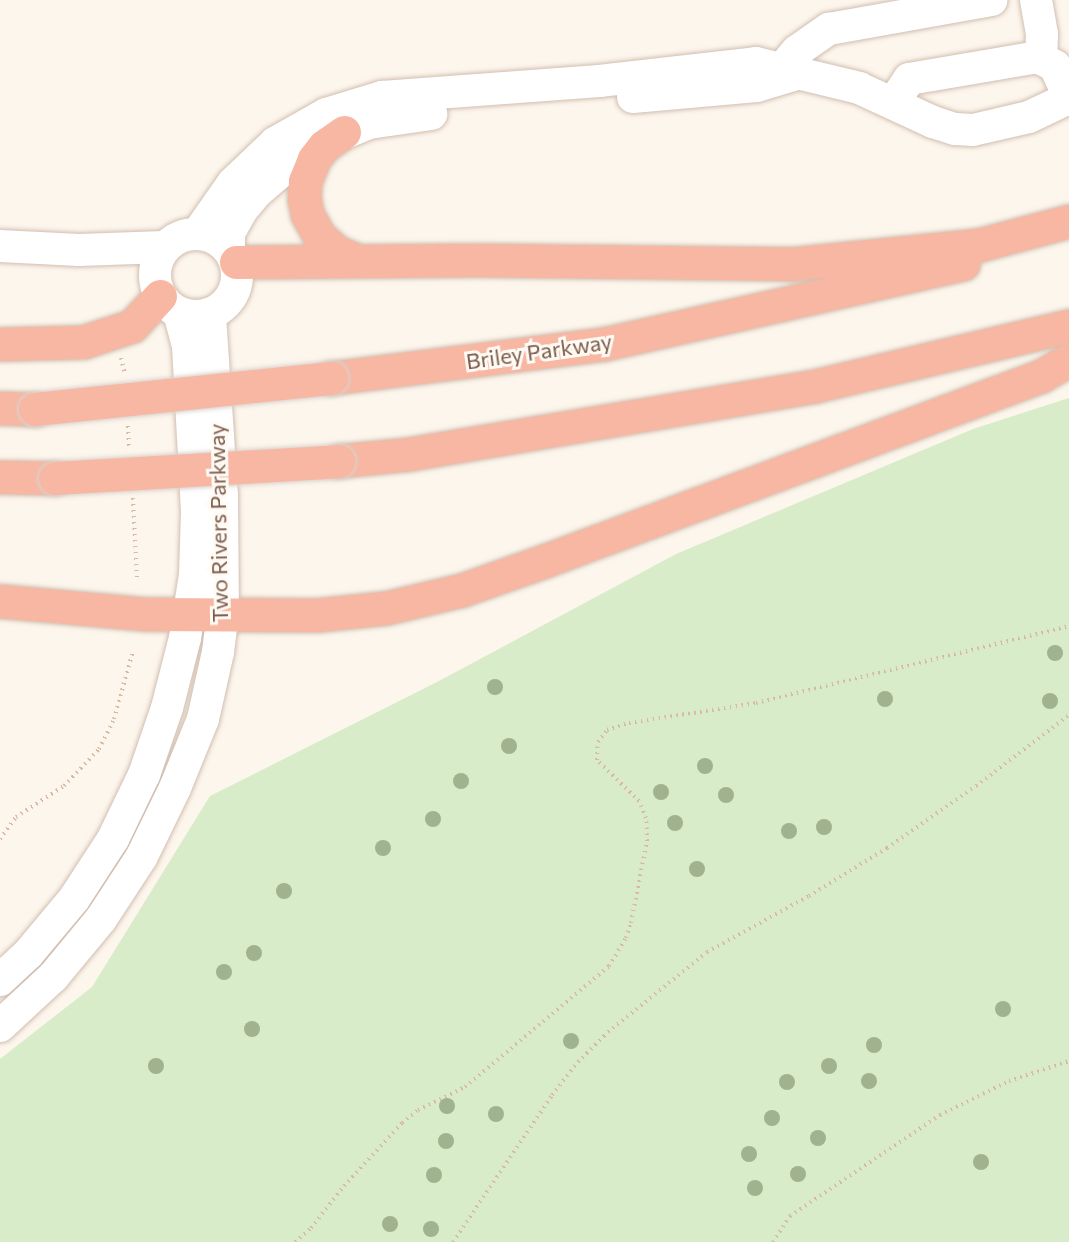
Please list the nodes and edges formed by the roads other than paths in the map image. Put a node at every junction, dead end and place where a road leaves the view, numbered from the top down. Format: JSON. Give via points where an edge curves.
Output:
{"nodes":[{"id":1,"x":991,"y":0,"type":"edge"},
{"id":2,"x":1036,"y":0,"type":"edge"},
{"id":3,"x":1041,"y":59,"type":"junction"},
{"id":4,"x":790,"y":72,"type":"junction"},
{"id":5,"x":1069,"y":98,"type":"edge"},
{"id":6,"x":893,"y":103,"type":"junction"},
{"id":7,"x":344,"y":132,"type":"junction"},
{"id":8,"x":1069,"y":221,"type":"edge"},
{"id":9,"x":198,"y":233,"type":"junction"},
{"id":10,"x":1069,"y":234,"type":"edge"},
{"id":11,"x":0,"y":246,"type":"edge"},
{"id":12,"x":164,"y":248,"type":"junction"},
{"id":13,"x":79,"y":250,"type":"junction"},
{"id":14,"x":233,"y":256,"type":"junction"},
{"id":15,"x":360,"y":261,"type":"junction"},
{"id":16,"x":165,"y":296,"type":"junction"},
{"id":17,"x":210,"y":313,"type":"junction"},
{"id":18,"x":1069,"y":326,"type":"edge"},
{"id":19,"x":0,"y":344,"type":"edge"},
{"id":20,"x":1069,"y":360,"type":"edge"},
{"id":21,"x":0,"y":408,"type":"edge"},
{"id":22,"x":0,"y":477,"type":"edge"},
{"id":23,"x":0,"y":601,"type":"edge"},
{"id":24,"x":189,"y":612,"type":"junction"},
{"id":25,"x":223,"y":612,"type":"junction"},
{"id":26,"x":0,"y":980,"type":"edge"},
{"id":27,"x":0,"y":1026,"type":"edge"}],
"edges":[{"from":1,"to":4,"type":"street","via":[[829,29],[797,51]]},
{"from":2,"to":3,"type":"street","via":[[1042,34]]},
{"from":3,"to":5,"type":"street","via":[[1055,66]]},
{"from":3,"to":6,"type":"street","via":[[909,79]]},
{"from":4,"to":6,"type":"street","via":[[859,88]]},
{"from":4,"to":7,"type":"street","via":[[757,86],[395,118]]},
{"from":4,"to":9,"type":"street","via":[[756,63],[599,81],[412,94],[354,104],[300,127],[275,143],[233,183]]},
{"from":5,"to":6,"type":"street","via":[[1029,117],[973,130],[933,122]]},
{"from":7,"to":14,"type":"street","via":[[298,157],[258,191],[229,233]]},
{"from":7,"to":15,"type":"highway","via":[[314,159],[305,182],[304,198],[310,222],[319,236],[337,252]]},
{"from":8,"to":15,"type":"highway","via":[[979,245],[791,264]]},
{"from":9,"to":12,"type":"street","via":[[184,235]]},
{"from":9,"to":14,"type":"street","via":[[216,239]]},
{"from":10,"to":21,"type":"highway","name":"Briley Parkway","bridge":true,"via":[[982,260],[604,344],[331,378],[35,409]]},
{"from":11,"to":13,"type":"street"},
{"from":12,"to":13,"type":"street"},
{"from":12,"to":16,"type":"street","via":[[156,264]]},
{"from":13,"to":16,"type":"street","via":[[110,256]]},
{"from":14,"to":15,"type":"highway"},
{"from":14,"to":17,"type":"street","via":[[234,289],[227,302]]},
{"from":16,"to":17,"type":"street","via":[[200,316]]},
{"from":16,"to":19,"type":"highway","via":[[132,327],[83,342]]},
{"from":16,"to":24,"type":"street","name":"Two Rivers Parkway","via":[[188,346],[197,512],[195,575]]},
{"from":17,"to":25,"type":"street","name":"Two Rivers Parkway","via":[[222,496]]},
{"from":18,"to":22,"type":"highway","bridge":true,"via":[[815,386],[409,454],[55,478]]},
{"from":20,"to":25,"type":"highway","via":[[1041,376],[981,399],[462,590],[386,608],[317,615]]},
{"from":23,"to":24,"type":"highway","via":[[146,614]]},
{"from":24,"to":25,"type":"highway"},
{"from":24,"to":26,"type":"street","name":"Two Rivers Parkway","via":[[167,708],[144,775],[113,839],[74,899],[28,954]]},
{"from":25,"to":27,"type":"street","name":"Two Rivers Parkway","via":[[203,719],[142,856],[101,919],[53,977]]}]}
